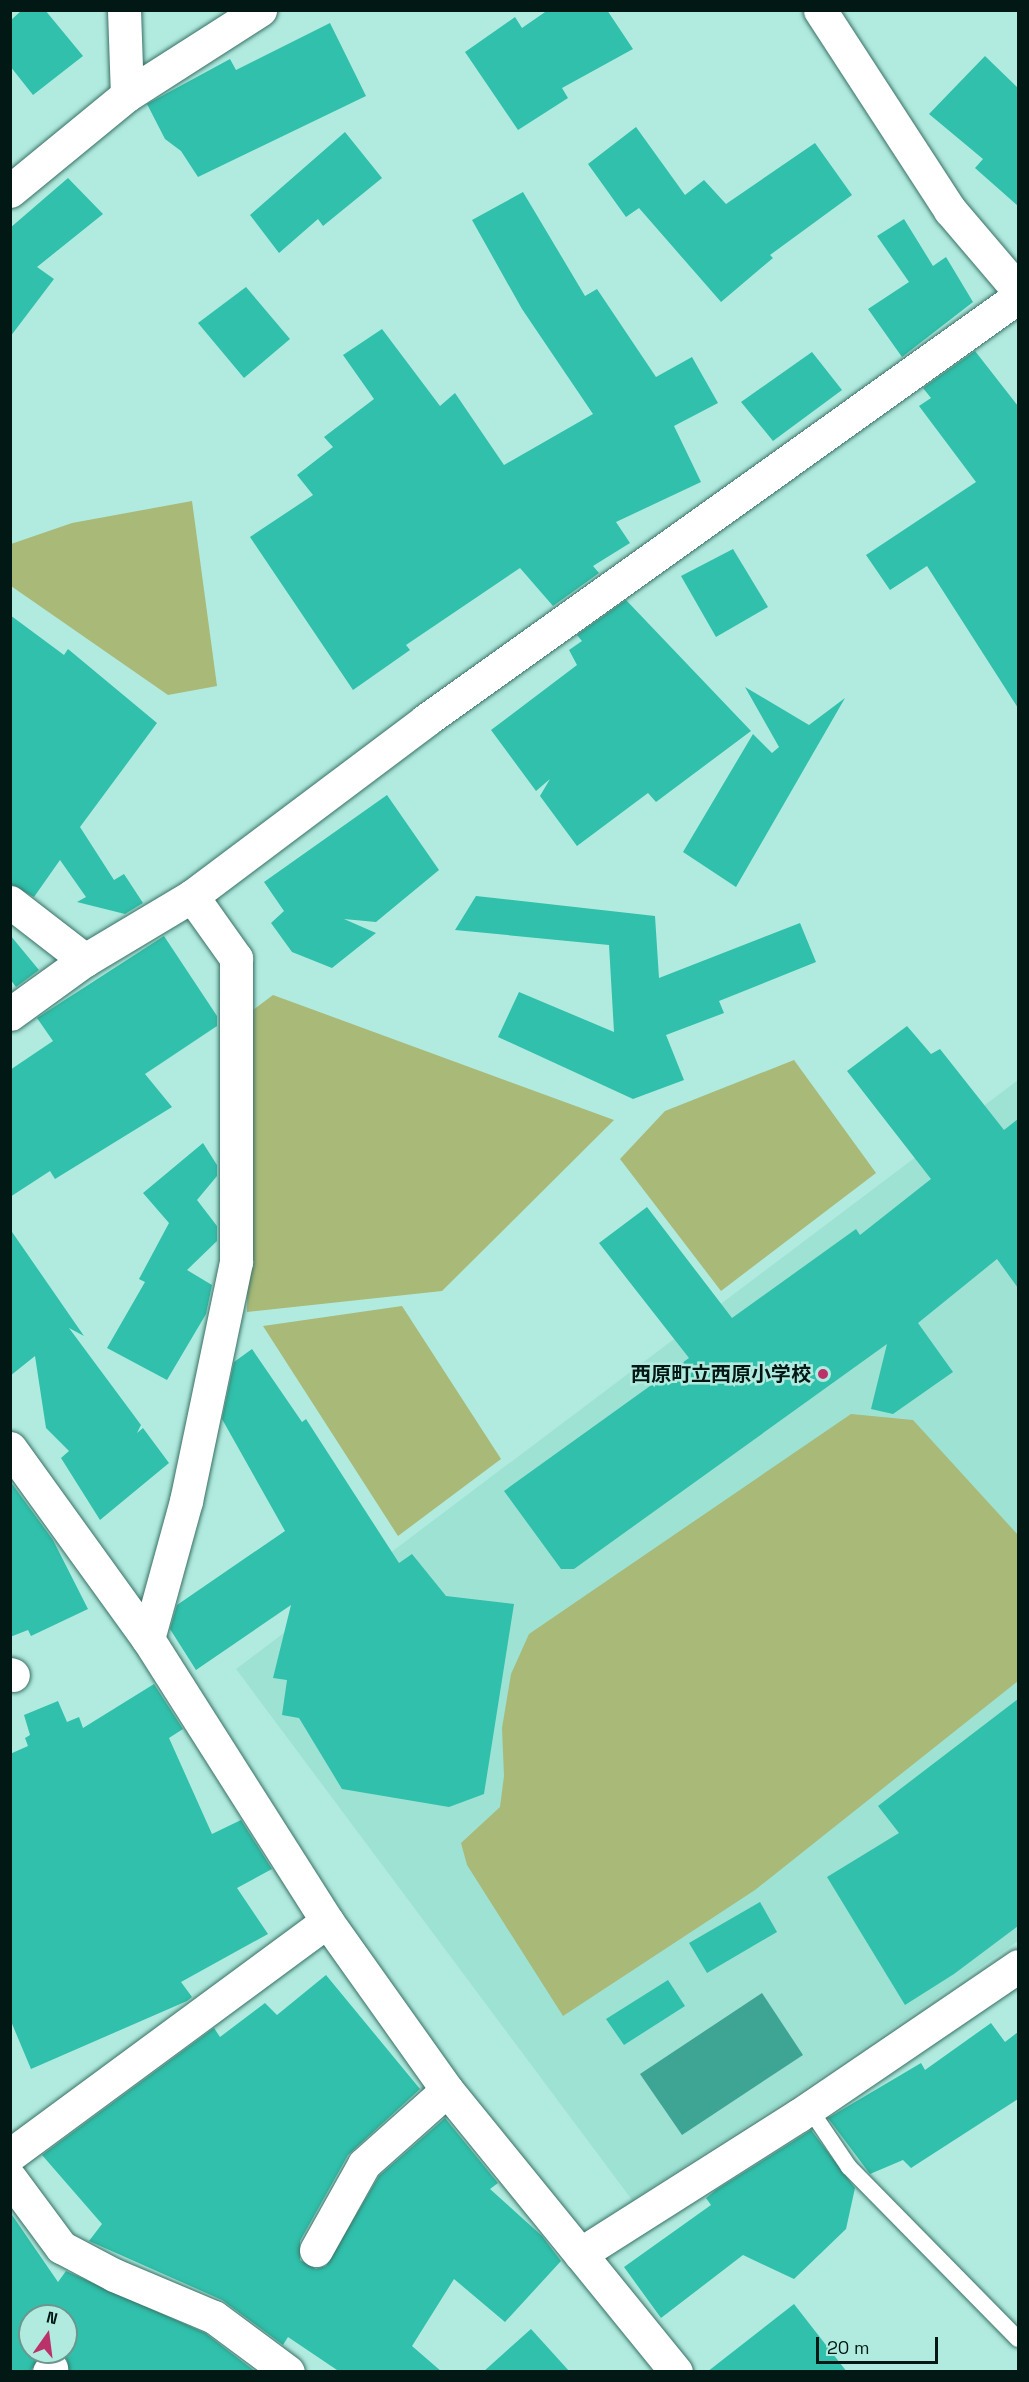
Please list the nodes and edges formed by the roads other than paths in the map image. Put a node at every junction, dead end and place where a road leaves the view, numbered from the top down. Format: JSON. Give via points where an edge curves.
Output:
{"nodes":[{"id":1,"x":123,"y":10,"type":"edge"},
{"id":2,"x":260,"y":10,"type":"edge"},
{"id":3,"x":820,"y":10,"type":"edge"},
{"id":4,"x":127,"y":95,"type":"junction"},
{"id":5,"x":10,"y":191,"type":"edge"},
{"id":6,"x":1018,"y":290,"type":"edge"},
{"id":7,"x":1018,"y":297,"type":"edge"},
{"id":8,"x":192,"y":896,"type":"junction"},
{"id":9,"x":10,"y":902,"type":"edge"},
{"id":10,"x":85,"y":960,"type":"junction"},
{"id":11,"x":10,"y":1014,"type":"edge"},
{"id":12,"x":10,"y":1448,"type":"edge"},
{"id":13,"x":148,"y":1639,"type":"junction"},
{"id":14,"x":327,"y":1921,"type":"junction"},
{"id":15,"x":1018,"y":1966,"type":"edge"},
{"id":16,"x":447,"y":2090,"type":"junction"},
{"id":17,"x":809,"y":2108,"type":"junction"},
{"id":18,"x":10,"y":2155,"type":"edge"},
{"id":19,"x":10,"y":2178,"type":"edge"},
{"id":20,"x":316,"y":2250,"type":"dead end"},
{"id":21,"x":580,"y":2254,"type":"junction"},
{"id":22,"x":1018,"y":2339,"type":"edge"},
{"id":23,"x":665,"y":2368,"type":"edge"},
{"id":24,"x":288,"y":2372,"type":"edge"}],
"edges":[{"from":1,"to":4,"type":"street"},
{"from":2,"to":4,"type":"street"},
{"from":3,"to":6,"type":"street","via":[[951,210]]},
{"from":4,"to":5,"type":"street"},
{"from":7,"to":8,"type":"street","via":[[426,720]]},
{"from":8,"to":10,"type":"street"},
{"from":8,"to":13,"type":"street","via":[[236,958],[236,1262],[186,1501]]},
{"from":9,"to":10,"type":"street"},
{"from":10,"to":11,"type":"street"},
{"from":12,"to":13,"type":"street"},
{"from":13,"to":14,"type":"street"},
{"from":14,"to":16,"type":"street"},
{"from":14,"to":18,"type":"street"},
{"from":15,"to":17,"type":"street"},
{"from":16,"to":20,"type":"street","via":[[364,2164]]},
{"from":16,"to":21,"type":"street"},
{"from":17,"to":21,"type":"street"},
{"from":17,"to":22,"type":"lane","via":[[849,2167]]},
{"from":19,"to":24,"type":"street","via":[[61,2247],[114,2276],[214,2317]]},
{"from":21,"to":23,"type":"street"}]}
